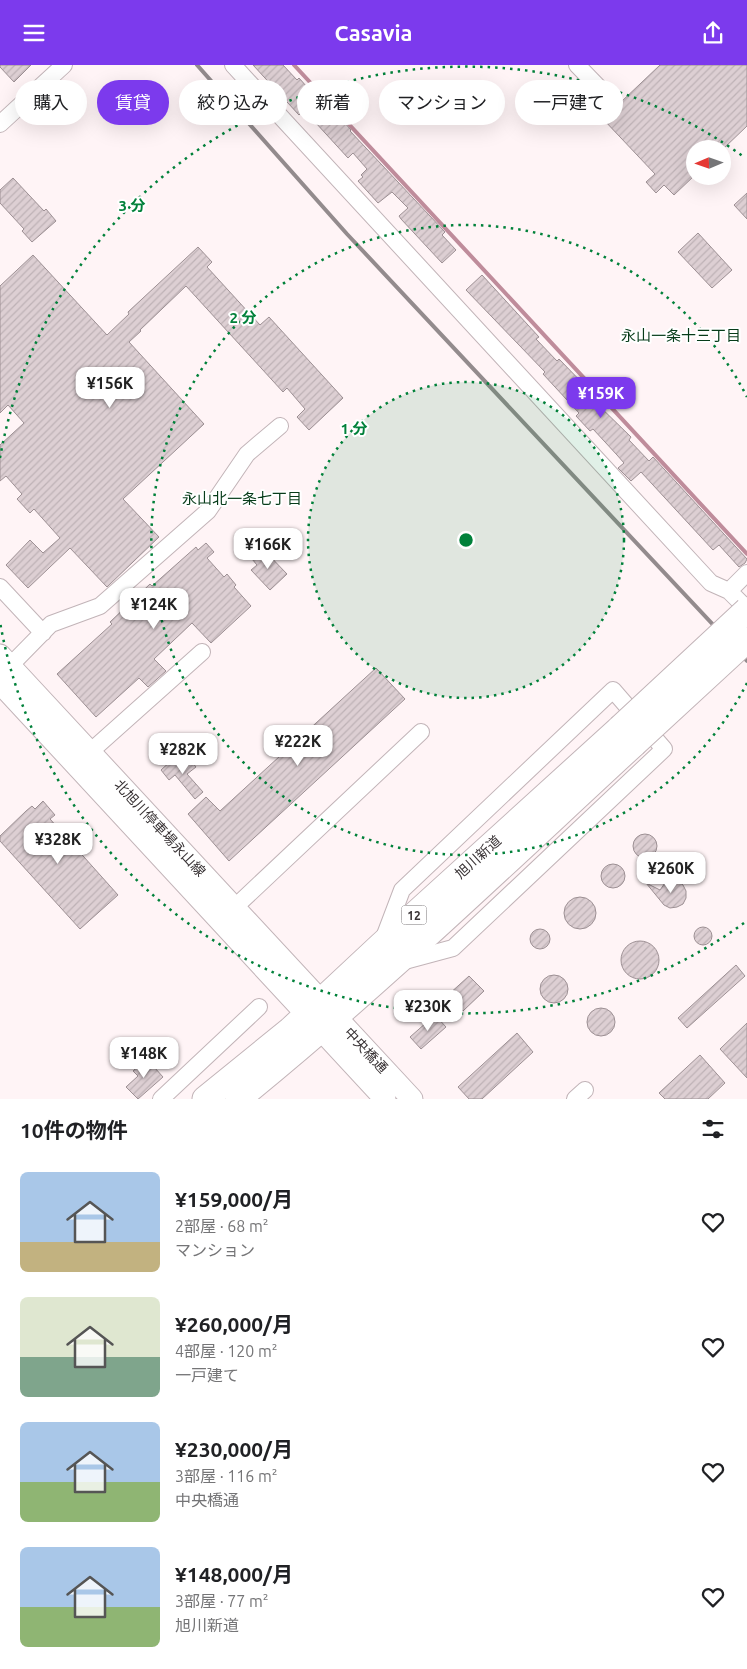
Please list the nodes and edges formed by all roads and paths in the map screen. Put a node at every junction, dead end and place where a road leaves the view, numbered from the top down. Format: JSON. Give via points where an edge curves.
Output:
{"nodes":[{"id":1,"x":64,"y":65,"type":"edge"},
{"id":2,"x":233,"y":65,"type":"edge"},
{"id":3,"x":577,"y":65,"type":"edge"},
{"id":4,"x":592,"y":80,"type":"edge"},
{"id":5,"x":0,"y":125,"type":"edge"},
{"id":6,"x":280,"y":426,"type":"dead end"},
{"id":7,"x":747,"y":573,"type":"edge"},
{"id":8,"x":0,"y":587,"type":"edge"},
{"id":9,"x":729,"y":591,"type":"junction"},
{"id":10,"x":747,"y":610,"type":"edge"},
{"id":11,"x":43,"y":633,"type":"junction"},
{"id":12,"x":747,"y":641,"type":"edge"},
{"id":13,"x":202,"y":652,"type":"dead end"},
{"id":14,"x":2,"y":670,"type":"edge"},
{"id":15,"x":421,"y":732,"type":"dead end"},
{"id":16,"x":627,"y":736,"type":"junction"},
{"id":17,"x":90,"y":752,"type":"junction"},
{"id":18,"x":156,"y":838,"type":"junction"},
{"id":19,"x":234,"y":908,"type":"junction"},
{"id":20,"x":389,"y":954,"type":"junction"},
{"id":21,"x":259,"y":1007,"type":"dead end"},
{"id":22,"x":321,"y":1016,"type":"junction"},
{"id":23,"x":161,"y":1099,"type":"edge"},
{"id":24,"x":205,"y":1099,"type":"edge"},
{"id":25,"x":238,"y":1099,"type":"edge"},
{"id":26,"x":385,"y":1099,"type":"edge"},
{"id":27,"x":412,"y":1099,"type":"edge"}],
"edges":[{"from":1,"to":5,"type":"street"},
{"from":2,"to":9,"type":"street","via":[[712,583]]},
{"from":3,"to":4,"type":"street"},
{"from":6,"to":11,"type":"street","via":[[248,454],[208,511],[115,593],[100,605],[51,624]]},
{"from":7,"to":9,"type":"street"},
{"from":8,"to":11,"type":"street"},
{"from":9,"to":10,"type":"street"},
{"from":10,"to":16,"type":"highway","name":"旭川新道","number":"12","bridge":true},
{"from":11,"to":14,"type":"street"},
{"from":12,"to":16,"type":"highway","name":"旭川新道","number":"12","bridge":true},
{"from":13,"to":17,"type":"street"},
{"from":14,"to":17,"type":"main road","name":"北旭川停車場永山線"},
{"from":14,"to":18,"type":"main road","name":"北旭川停車場永山線"},
{"from":15,"to":19,"type":"street"},
{"from":16,"to":20,"type":"highway","name":"旭川新道","number":"12"},
{"from":17,"to":18,"type":"main road","name":"北旭川停車場永山線"},
{"from":18,"to":19,"type":"main road","name":"北旭川停車場永山線"},
{"from":18,"to":22,"type":"main road","name":"北旭川停車場永山線"},
{"from":19,"to":22,"type":"main road","name":"北旭川停車場永山線"},
{"from":20,"to":20,"type":"street","via":[[402,890],[613,690],[664,749],[453,948]]},
{"from":20,"to":22,"type":"highway","name":"旭川新道","number":"12"},
{"from":21,"to":23,"type":"street"},
{"from":22,"to":24,"type":"highway","name":"旭川新道","number":"12"},
{"from":22,"to":25,"type":"highway","name":"旭川新道","number":"12"},
{"from":22,"to":26,"type":"main road","name":"中央橋通"},
{"from":22,"to":27,"type":"main road","name":"中央橋通"}]}
